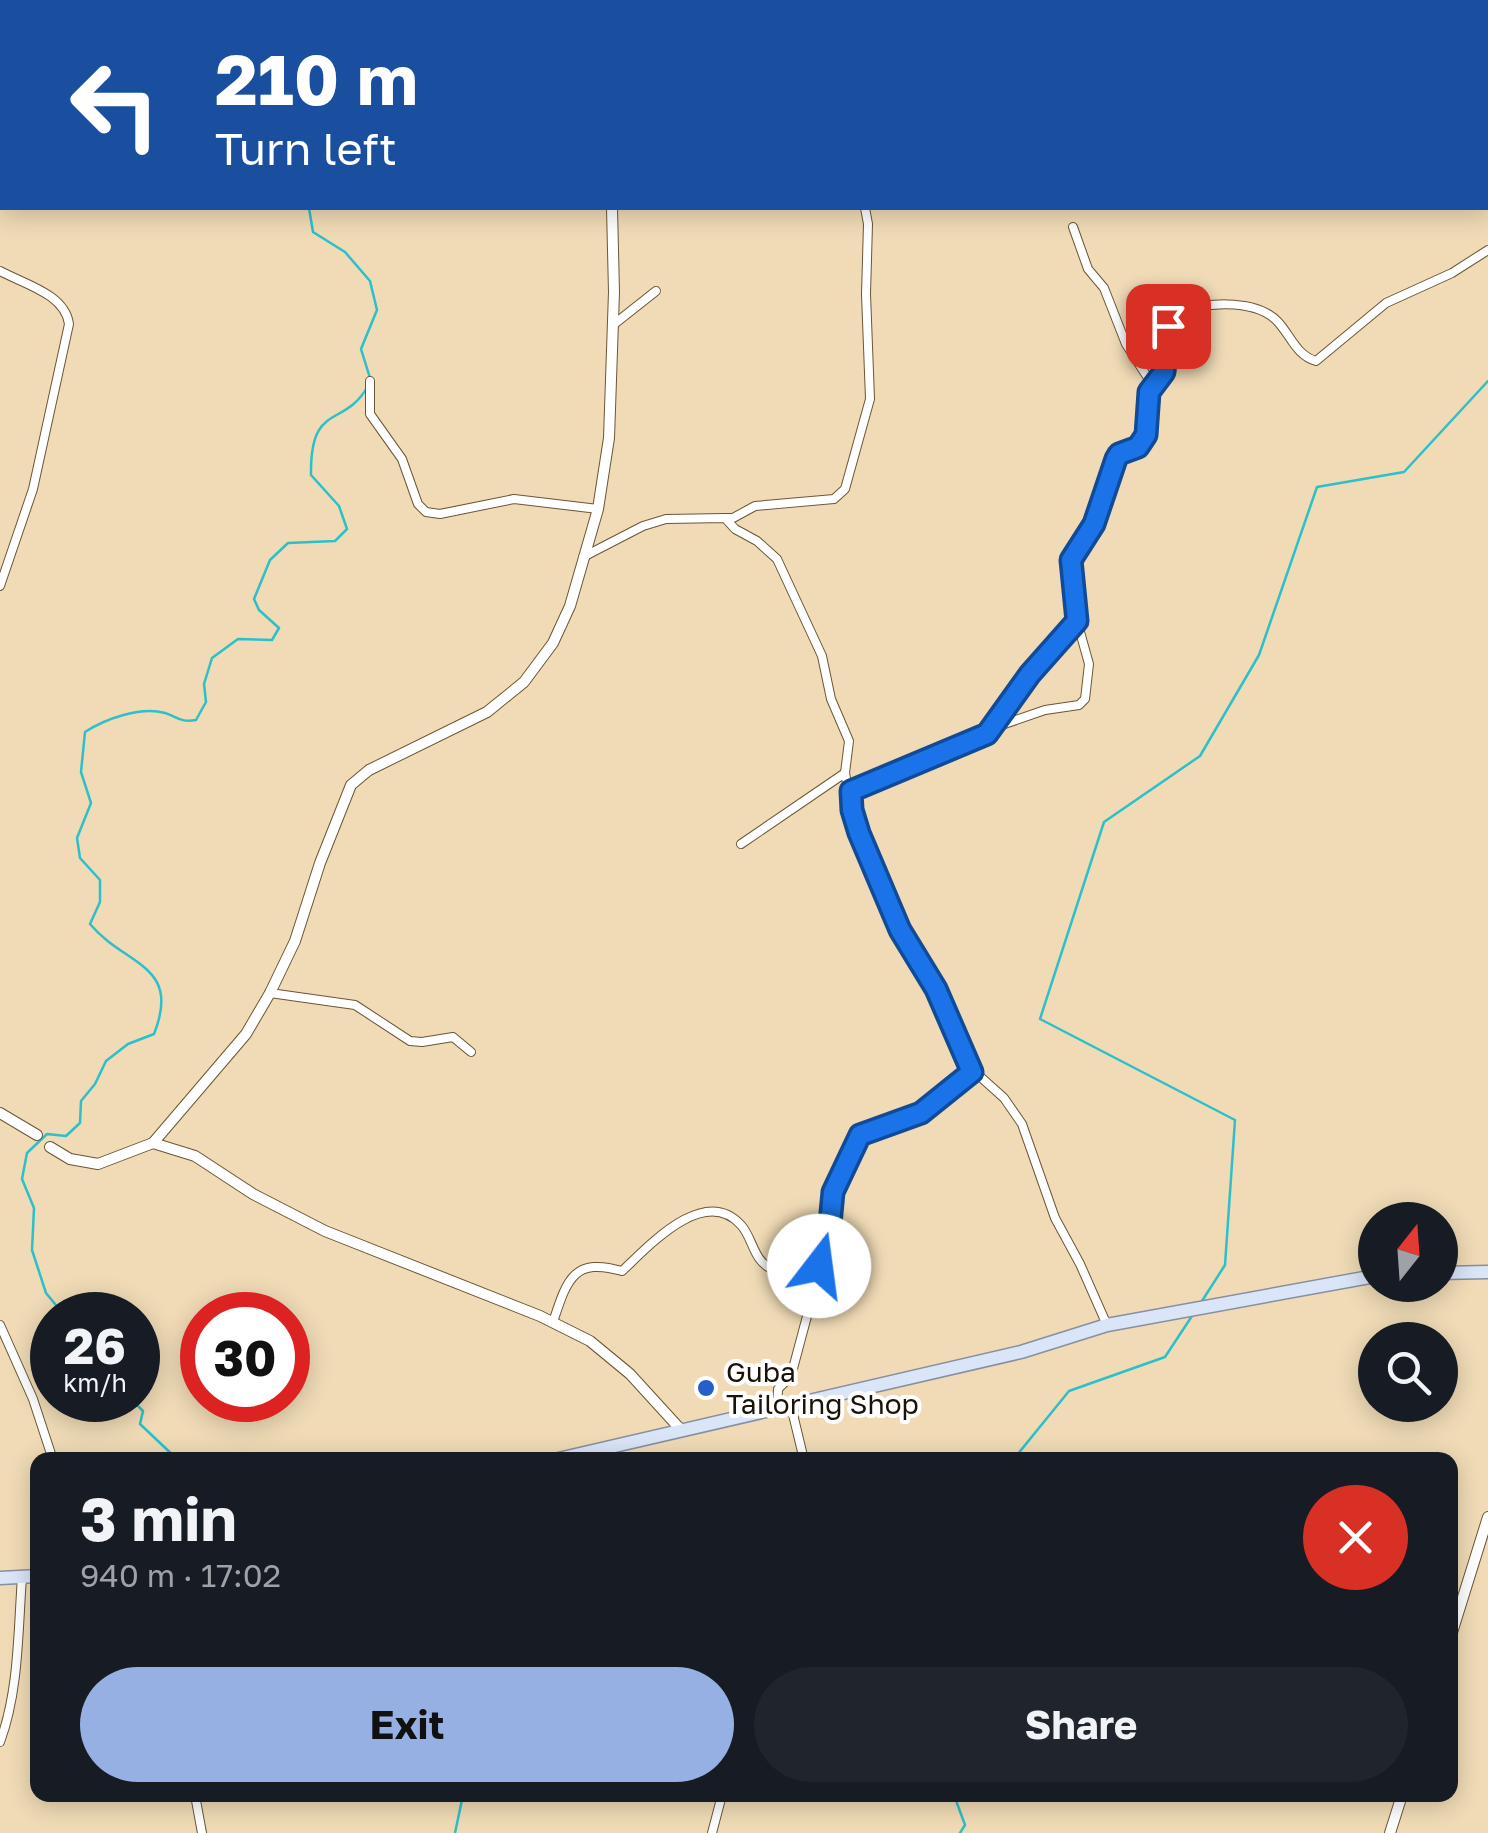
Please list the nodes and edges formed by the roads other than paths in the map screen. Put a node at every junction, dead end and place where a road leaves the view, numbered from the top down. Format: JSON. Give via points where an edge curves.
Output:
{"nodes":[{"id":1,"x":612,"y":210,"type":"edge"},
{"id":2,"x":866,"y":210,"type":"edge"},
{"id":3,"x":1073,"y":227,"type":"dead end"},
{"id":4,"x":1488,"y":250,"type":"edge"},
{"id":5,"x":0,"y":271,"type":"edge"},
{"id":6,"x":656,"y":290,"type":"dead end"},
{"id":7,"x":613,"y":325,"type":"junction"},
{"id":8,"x":370,"y":381,"type":"dead end"},
{"id":9,"x":1152,"y":384,"type":"junction"},
{"id":10,"x":598,"y":509,"type":"junction"},
{"id":11,"x":724,"y":518,"type":"junction"},
{"id":12,"x":583,"y":557,"type":"junction"},
{"id":13,"x":0,"y":586,"type":"edge"},
{"id":14,"x":1077,"y":621,"type":"junction"},
{"id":15,"x":993,"y":728,"type":"junction"},
{"id":16,"x":845,"y":773,"type":"junction"},
{"id":17,"x":851,"y":791,"type":"junction"},
{"id":18,"x":741,"y":844,"type":"dead end"},
{"id":19,"x":270,"y":993,"type":"junction"},
{"id":20,"x":471,"y":1052,"type":"dead end"},
{"id":21,"x":972,"y":1072,"type":"junction"},
{"id":22,"x":0,"y":1113,"type":"edge"},
{"id":23,"x":37,"y":1135,"type":"joint"},
{"id":24,"x":153,"y":1143,"type":"junction"},
{"id":25,"x":50,"y":1147,"type":"joint"},
{"id":26,"x":819,"y":1266,"type":"junction"},
{"id":27,"x":1488,"y":1272,"type":"edge"},
{"id":28,"x":1458,"y":1273,"type":"edge"},
{"id":29,"x":1358,"y":1279,"type":"edge"},
{"id":30,"x":553,"y":1322,"type":"junction"},
{"id":31,"x":0,"y":1325,"type":"edge"},
{"id":32,"x":1106,"y":1325,"type":"junction"},
{"id":33,"x":784,"y":1408,"type":"junction"},
{"id":34,"x":682,"y":1432,"type":"junction"},
{"id":35,"x":50,"y":1452,"type":"edge"},
{"id":36,"x":616,"y":1452,"type":"edge"},
{"id":37,"x":801,"y":1452,"type":"edge"},
{"id":38,"x":1488,"y":1517,"type":"edge"},
{"id":39,"x":30,"y":1576,"type":"edge"},
{"id":40,"x":22,"y":1577,"type":"junction"},
{"id":41,"x":0,"y":1578,"type":"edge"},
{"id":42,"x":1458,"y":1613,"type":"edge"},
{"id":43,"x":0,"y":1742,"type":"edge"},
{"id":44,"x":196,"y":1802,"type":"edge"},
{"id":45,"x":720,"y":1802,"type":"edge"},
{"id":46,"x":1400,"y":1802,"type":"edge"},
{"id":47,"x":202,"y":1833,"type":"edge"},
{"id":48,"x":712,"y":1833,"type":"edge"},
{"id":49,"x":1390,"y":1833,"type":"edge"}],
"edges":[{"from":1,"to":7,"type":"street"},
{"from":2,"to":11,"type":"street","via":[[870,399],[845,489],[834,499],[768,504]]},
{"from":3,"to":9,"type":"street","via":[[1126,344]]},
{"from":4,"to":9,"type":"street","via":[[1386,303],[1316,362],[1262,309],[1177,313],[1168,326],[1164,372]]},
{"from":5,"to":13,"type":"street","via":[[58,302],[69,324],[33,489]]},
{"from":6,"to":7,"type":"street"},
{"from":7,"to":10,"type":"street","via":[[609,438]]},
{"from":8,"to":10,"type":"street","via":[[370,414],[426,512],[514,499]]},
{"from":9,"to":14,"type":"street","via":[[1146,435],[1116,459],[1094,524],[1071,560]]},
{"from":10,"to":12,"type":"street"},
{"from":11,"to":12,"type":"street","via":[[666,519]]},
{"from":11,"to":16,"type":"street","via":[[776,559],[822,656],[849,741]]},
{"from":12,"to":19,"type":"street","via":[[570,606],[524,682],[487,712],[369,770],[351,786]]},
{"from":14,"to":15,"type":"street"},
{"from":14,"to":15,"type":"street","via":[[1089,664],[1084,702]]},
{"from":15,"to":17,"type":"street"},
{"from":16,"to":17,"type":"street"},
{"from":16,"to":18,"type":"street"},
{"from":17,"to":21,"type":"street","via":[[859,833],[900,930],[936,989]]},
{"from":19,"to":20,"type":"street","via":[[356,1005],[410,1040],[452,1037]]},
{"from":19,"to":24,"type":"street","via":[[246,1034]]},
{"from":21,"to":26,"type":"street","via":[[921,1113],[860,1135],[833,1192]]},
{"from":21,"to":32,"type":"street","via":[[1004,1098],[1022,1124],[1055,1218]]},
{"from":22,"to":23,"type":"street"},
{"from":23,"to":25,"type":"street"},
{"from":24,"to":25,"type":"street","via":[[98,1164]]},
{"from":24,"to":30,"type":"street","via":[[195,1156],[325,1231]]},
{"from":26,"to":30,"type":"street","via":[[774,1270],[740,1224],[721,1215],[689,1216],[622,1271],[582,1269],[567,1283]]},
{"from":26,"to":33,"type":"street","via":[[791,1376],[778,1389]]},
{"from":27,"to":28,"type":"main road"},
{"from":29,"to":32,"type":"main road"},
{"from":30,"to":34,"type":"street","via":[[630,1374]]},
{"from":31,"to":35,"type":"street"},
{"from":32,"to":33,"type":"main road"},
{"from":33,"to":34,"type":"main road"},
{"from":33,"to":37,"type":"street"},
{"from":34,"to":36,"type":"main road"},
{"from":38,"to":42,"type":"street"},
{"from":39,"to":40,"type":"main road"},
{"from":40,"to":41,"type":"main road"},
{"from":40,"to":43,"type":"street","via":[[8,1722]]},
{"from":44,"to":47,"type":"street"},
{"from":45,"to":48,"type":"street"},
{"from":46,"to":49,"type":"street"}]}
